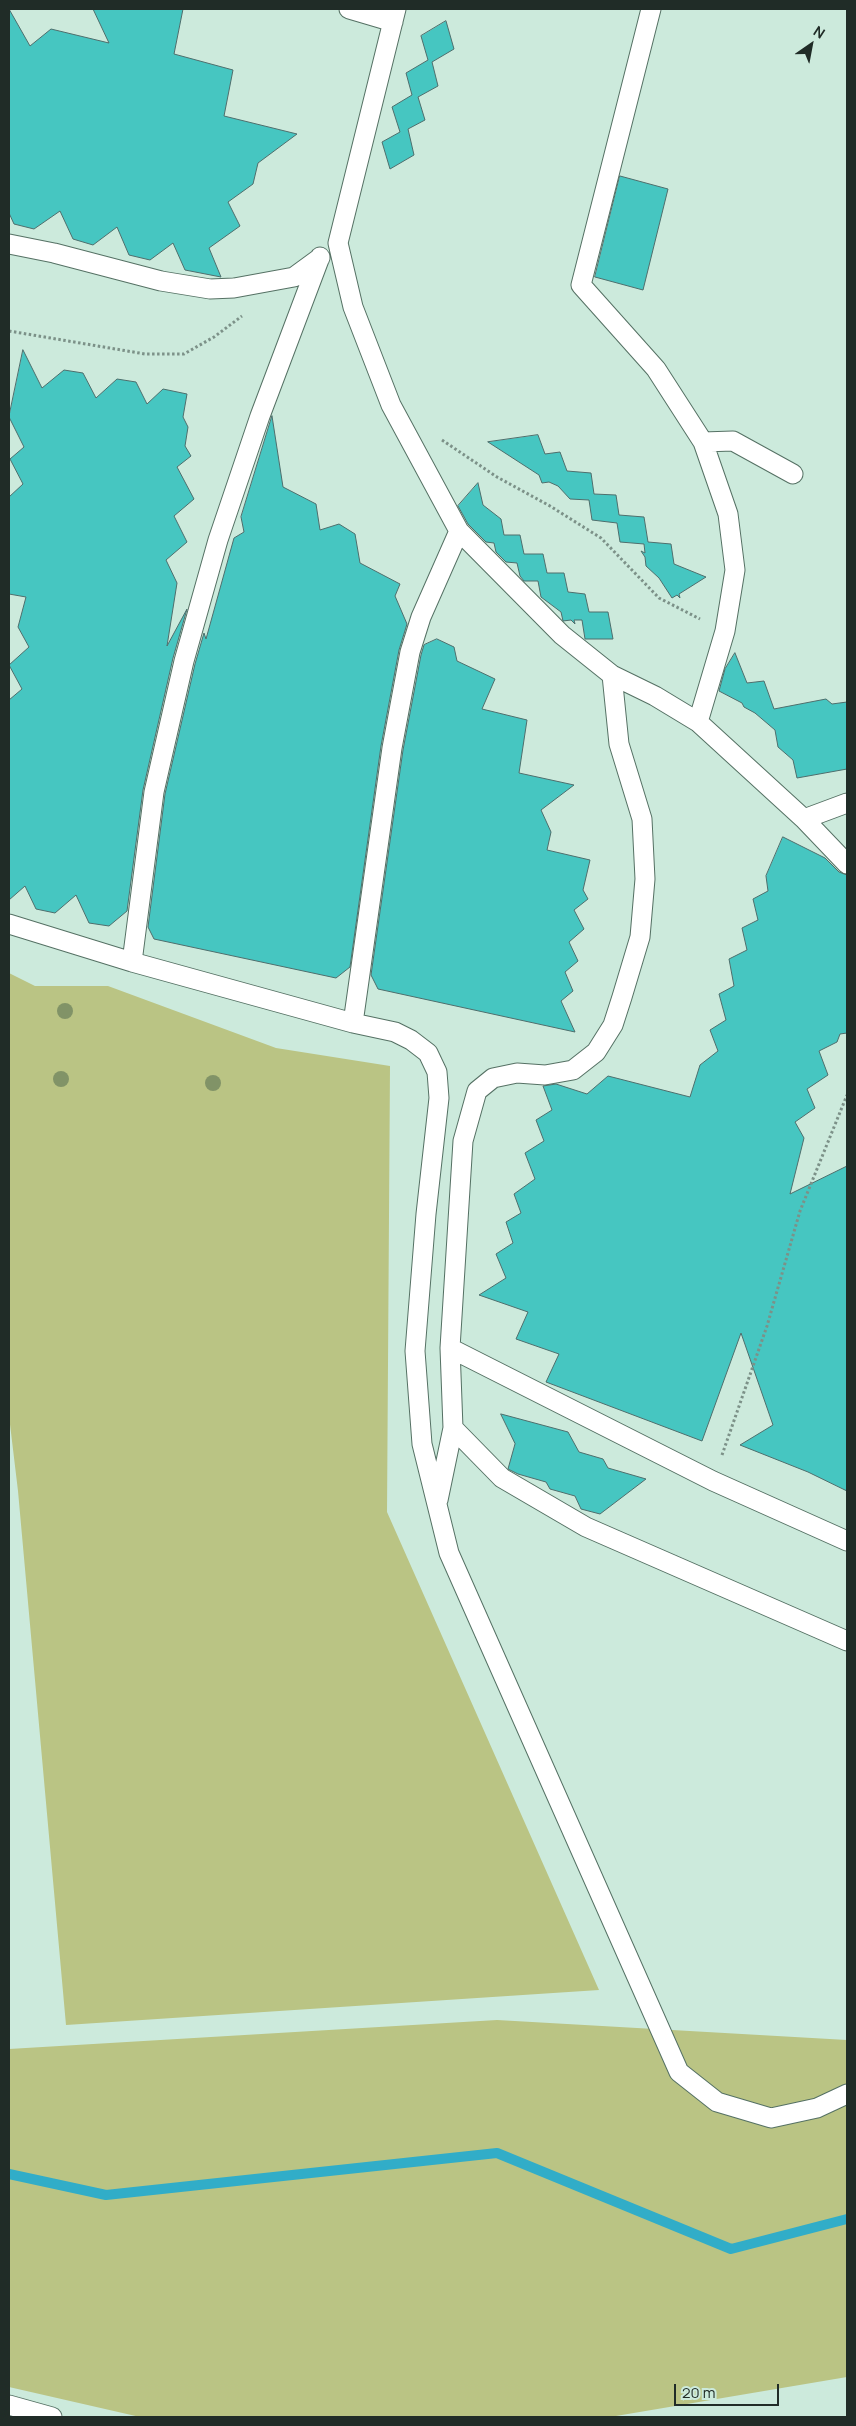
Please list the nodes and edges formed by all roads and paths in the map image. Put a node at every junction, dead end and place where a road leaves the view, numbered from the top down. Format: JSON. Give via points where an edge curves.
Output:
{"nodes":[{"id":1,"x":349,"y":9,"type":"edge"},
{"id":2,"x":651,"y":9,"type":"edge"},
{"id":3,"x":395,"y":15,"type":"edge"},
{"id":4,"x":338,"y":243,"type":"junction"},
{"id":5,"x":9,"y":244,"type":"edge"},
{"id":6,"x":320,"y":258,"type":"junction"},
{"id":7,"x":246,"y":313,"type":"dead end"},
{"id":8,"x":9,"y":332,"type":"edge"},
{"id":9,"x":440,"y":438,"type":"dead end"},
{"id":10,"x":703,"y":442,"type":"junction"},
{"id":11,"x":794,"y":474,"type":"dead end"},
{"id":12,"x":459,"y":531,"type":"junction"},
{"id":13,"x":725,"y":631,"type":"junction"},
{"id":14,"x":612,"y":675,"type":"junction"},
{"id":15,"x":698,"y":722,"type":"junction"},
{"id":16,"x":847,"y":803,"type":"edge"},
{"id":17,"x":804,"y":819,"type":"junction"},
{"id":18,"x":847,"y":864,"type":"edge"},
{"id":19,"x":9,"y":924,"type":"edge"},
{"id":20,"x":132,"y":962,"type":"junction"},
{"id":21,"x":353,"y":1023,"type":"junction"},
{"id":22,"x":847,"y":1095,"type":"edge"},
{"id":23,"x":450,"y":1348,"type":"junction"},
{"id":24,"x":453,"y":1428,"type":"junction"},
{"id":25,"x":713,"y":1481,"type":"junction"},
{"id":26,"x":437,"y":1505,"type":"junction"},
{"id":27,"x":847,"y":1541,"type":"edge"},
{"id":28,"x":847,"y":1641,"type":"edge"},
{"id":29,"x":847,"y":2094,"type":"edge"},
{"id":30,"x":9,"y":2405,"type":"edge"},
{"id":31,"x":52,"y":2417,"type":"edge"}],
"edges":[{"from":1,"to":3,"type":"lane"},
{"from":2,"to":10,"type":"lane","via":[[580,284],[656,369]]},
{"from":3,"to":4,"type":"lane"},
{"from":4,"to":6,"type":"lane"},
{"from":4,"to":12,"type":"lane","via":[[353,307],[391,406]]},
{"from":5,"to":6,"type":"lane","via":[[162,281],[210,289],[294,277]]},
{"from":6,"to":20,"type":"lane","via":[[260,416],[221,532],[184,661],[154,792]]},
{"from":7,"to":8,"type":"path","via":[[184,354],[146,354]]},
{"from":9,"to":13,"type":"path","via":[[600,538],[659,598]]},
{"from":10,"to":11,"type":"lane","via":[[733,441]]},
{"from":10,"to":13,"type":"lane","via":[[728,514],[735,570]]},
{"from":12,"to":14,"type":"lane","via":[[562,635]]},
{"from":12,"to":21,"type":"lane","via":[[422,617],[409,660],[392,748]]},
{"from":13,"to":15,"type":"lane"},
{"from":14,"to":15,"type":"lane"},
{"from":14,"to":23,"type":"lane","via":[[619,744],[642,819],[645,879],[640,937],[612,1025],[596,1052],[572,1070],[545,1074],[517,1073],[493,1078],[476,1091],[462,1141]]},
{"from":15,"to":17,"type":"lane"},
{"from":16,"to":17,"type":"lane"},
{"from":17,"to":18,"type":"lane"},
{"from":19,"to":20,"type":"lane"},
{"from":20,"to":21,"type":"lane"},
{"from":21,"to":26,"type":"lane","via":[[394,1032],[411,1040],[428,1053],[437,1072],[439,1098],[415,1351],[422,1444]]},
{"from":22,"to":25,"type":"path","via":[[800,1211],[767,1326]]},
{"from":23,"to":24,"type":"lane"},
{"from":23,"to":25,"type":"lane"},
{"from":24,"to":26,"type":"lane"},
{"from":24,"to":28,"type":"lane","via":[[502,1478],[586,1527]]},
{"from":25,"to":27,"type":"lane"},
{"from":26,"to":29,"type":"lane","via":[[449,1552],[679,2072],[717,2102],[771,2118],[818,2108]]},
{"from":30,"to":31,"type":"lane"}]}
